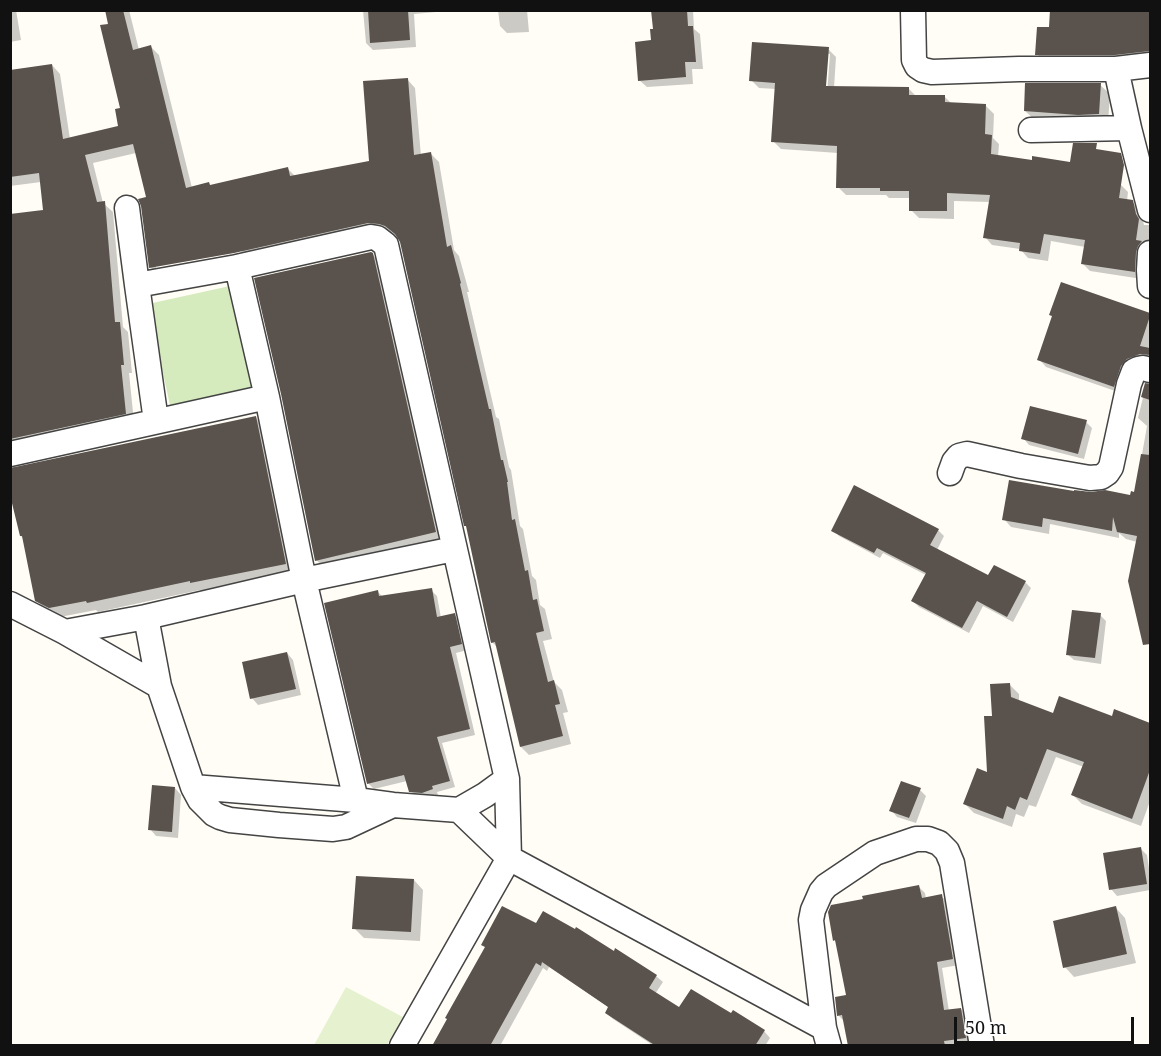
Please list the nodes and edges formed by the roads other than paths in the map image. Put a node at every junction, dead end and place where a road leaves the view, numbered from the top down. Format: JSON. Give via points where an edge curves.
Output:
{"nodes":[{"id":1,"x":913,"y":10,"type":"edge"},
{"id":2,"x":1150,"y":65,"type":"edge"},
{"id":3,"x":1116,"y":69,"type":"junction"},
{"id":4,"x":1129,"y":128,"type":"junction"},
{"id":5,"x":1030,"y":130,"type":"dead end"},
{"id":6,"x":127,"y":208,"type":"dead end"},
{"id":7,"x":1150,"y":210,"type":"edge"},
{"id":8,"x":1150,"y":253,"type":"edge"},
{"id":9,"x":237,"y":267,"type":"junction"},
{"id":10,"x":137,"y":285,"type":"junction"},
{"id":11,"x":1150,"y":286,"type":"edge"},
{"id":12,"x":1150,"y":370,"type":"edge"},
{"id":13,"x":267,"y":397,"type":"junction"},
{"id":14,"x":156,"y":421,"type":"junction"},
{"id":15,"x":10,"y":454,"type":"edge"},
{"id":16,"x":950,"y":473,"type":"dead end"},
{"id":17,"x":454,"y":549,"type":"junction"},
{"id":18,"x":304,"y":580,"type":"junction"},
{"id":19,"x":10,"y":604,"type":"edge"},
{"id":20,"x":146,"y":617,"type":"junction"},
{"id":21,"x":65,"y":632,"type":"junction"},
{"id":22,"x":159,"y":686,"type":"junction"},
{"id":23,"x":507,"y":779,"type":"junction"},
{"id":24,"x":193,"y":787,"type":"junction"},
{"id":25,"x":356,"y":800,"type":"junction"},
{"id":26,"x":393,"y":805,"type":"junction"},
{"id":27,"x":459,"y":810,"type":"junction"},
{"id":28,"x":509,"y":858,"type":"junction"},
{"id":29,"x":827,"y":1037,"type":"edge"},
{"id":30,"x":402,"y":1046,"type":"edge"},
{"id":31,"x":982,"y":1046,"type":"edge"}],
"edges":[{"from":1,"to":3,"type":"street","via":[[914,60],[923,70]]},
{"from":2,"to":3,"type":"street"},
{"from":3,"to":4,"type":"street"},
{"from":4,"to":5,"type":"street"},
{"from":4,"to":7,"type":"street"},
{"from":6,"to":10,"type":"street"},
{"from":8,"to":11,"type":"street"},
{"from":9,"to":10,"type":"street"},
{"from":9,"to":13,"type":"street"},
{"from":9,"to":17,"type":"street","via":[[371,237],[386,245]]},
{"from":10,"to":14,"type":"street"},
{"from":12,"to":16,"type":"street","via":[[1134,371],[1111,467],[1101,477],[967,454],[959,456]]},
{"from":13,"to":14,"type":"street"},
{"from":13,"to":18,"type":"street"},
{"from":14,"to":15,"type":"street"},
{"from":17,"to":18,"type":"street"},
{"from":17,"to":23,"type":"street"},
{"from":18,"to":20,"type":"street"},
{"from":18,"to":25,"type":"street"},
{"from":19,"to":21,"type":"street"},
{"from":20,"to":21,"type":"street"},
{"from":20,"to":22,"type":"street"},
{"from":21,"to":22,"type":"street"},
{"from":22,"to":24,"type":"street"},
{"from":23,"to":27,"type":"street"},
{"from":23,"to":28,"type":"street"},
{"from":24,"to":25,"type":"street"},
{"from":24,"to":26,"type":"street","via":[[200,801],[220,817],[279,825],[346,827]]},
{"from":25,"to":26,"type":"street"},
{"from":26,"to":27,"type":"street"},
{"from":27,"to":28,"type":"street"},
{"from":28,"to":29,"type":"street"},
{"from":28,"to":30,"type":"street"},
{"from":29,"to":31,"type":"street","via":[[811,920],[821,892],[875,853],[916,839],[928,839],[947,851],[952,863]]}]}
